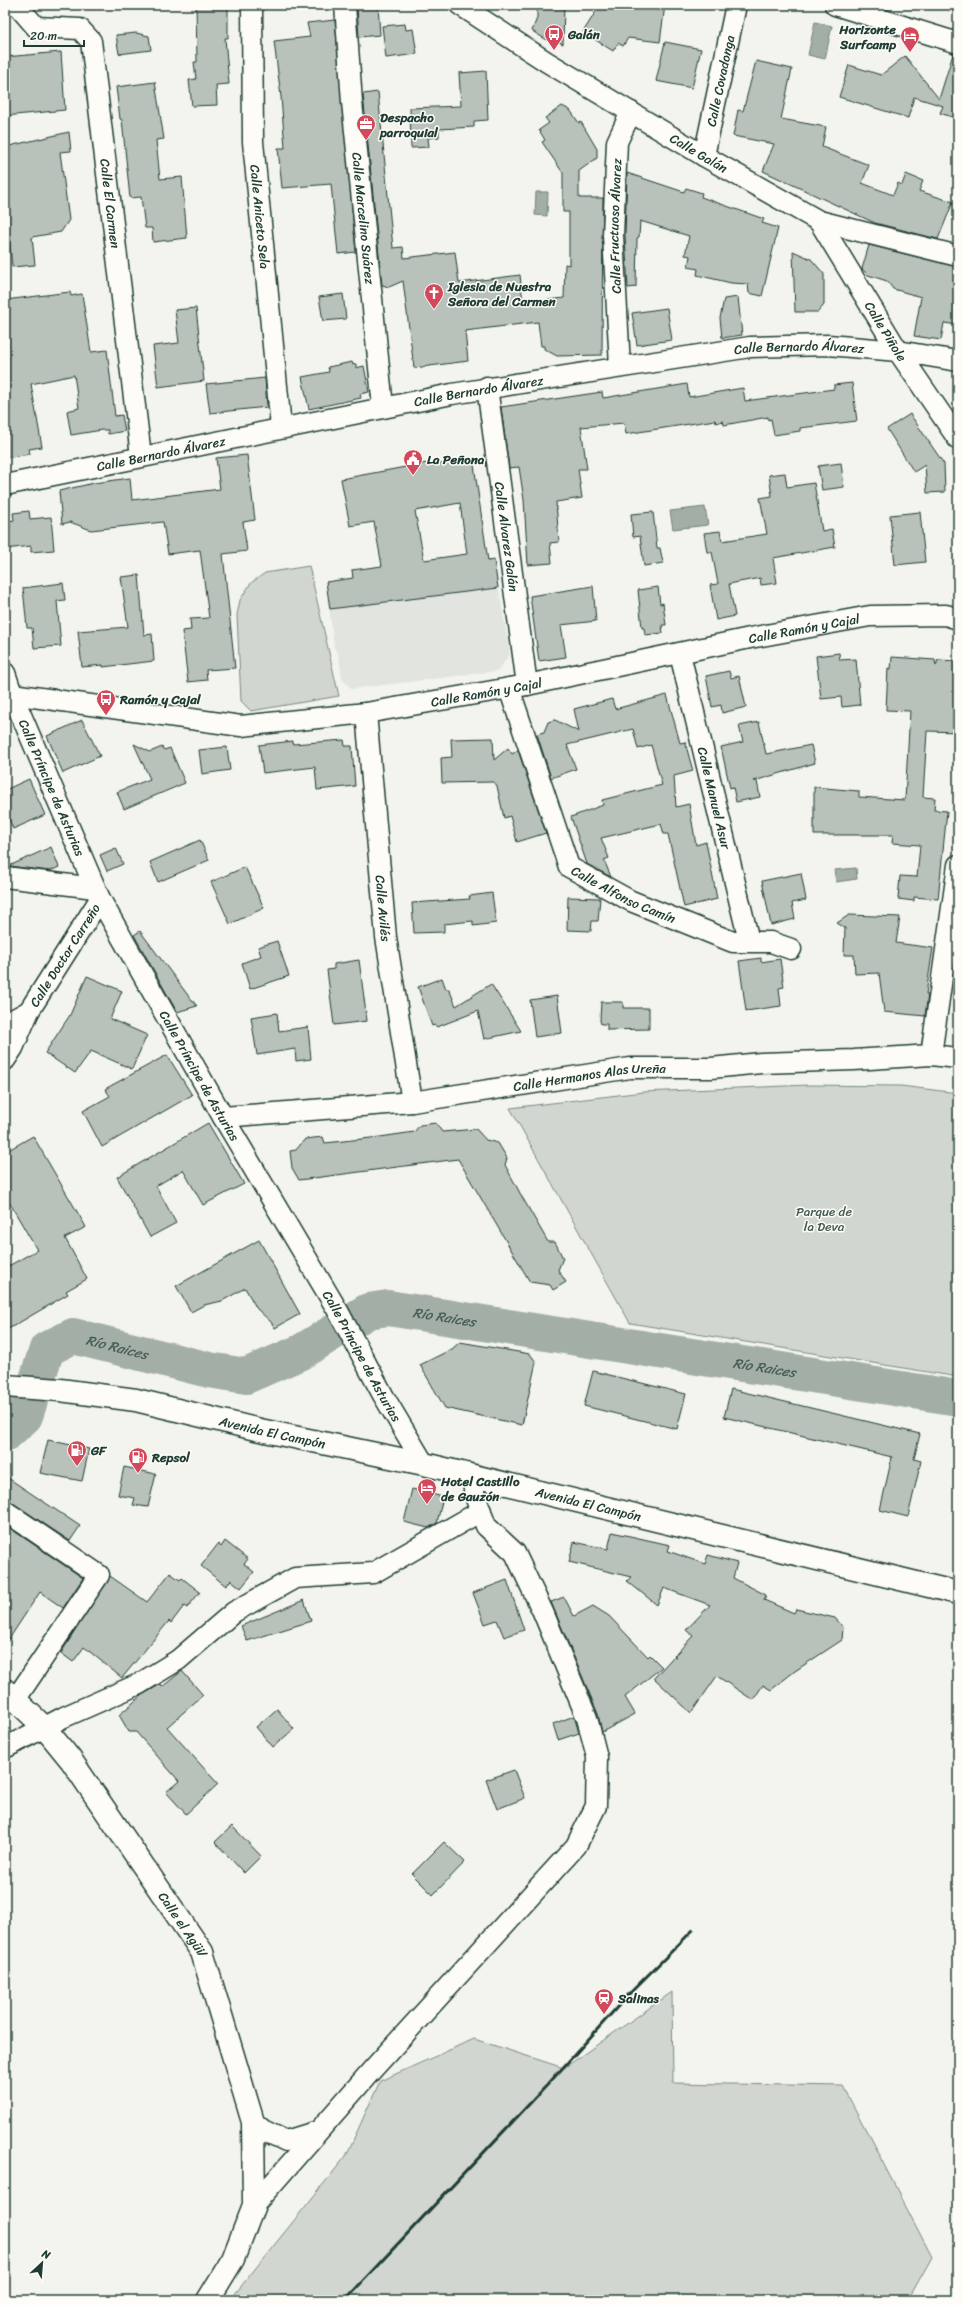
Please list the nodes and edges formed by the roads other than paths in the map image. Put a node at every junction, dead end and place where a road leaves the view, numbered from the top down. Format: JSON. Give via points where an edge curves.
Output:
{"nodes":[{"id":1,"x":17,"y":5,"type":"edge"},
{"id":2,"x":252,"y":5,"type":"edge"},
{"id":3,"x":345,"y":5,"type":"edge"},
{"id":4,"x":460,"y":5,"type":"edge"},
{"id":5,"x":736,"y":5,"type":"edge"},
{"id":6,"x":835,"y":5,"type":"edge"},
{"id":7,"x":958,"y":43,"type":"edge"},
{"id":8,"x":631,"y":112,"type":"junction"},
{"id":9,"x":704,"y":156,"type":"junction"},
{"id":10,"x":819,"y":221,"type":"junction"},
{"id":11,"x":958,"y":256,"type":"edge"},
{"id":12,"x":898,"y":351,"type":"junction"},
{"id":13,"x":958,"y":361,"type":"edge"},
{"id":14,"x":620,"y":367,"type":"junction"},
{"id":15,"x":487,"y":387,"type":"junction"},
{"id":16,"x":383,"y":407,"type":"junction"},
{"id":17,"x":281,"y":427,"type":"junction"},
{"id":18,"x":958,"y":439,"type":"edge"},
{"id":19,"x":141,"y":456,"type":"junction"},
{"id":20,"x":5,"y":485,"type":"edge"},
{"id":21,"x":958,"y":619,"type":"edge"},
{"id":22,"x":680,"y":654,"type":"junction"},
{"id":23,"x":5,"y":674,"type":"edge"},
{"id":24,"x":518,"y":687,"type":"junction"},
{"id":25,"x":12,"y":694,"type":"junction"},
{"id":26,"x":366,"y":713,"type":"junction"},
{"id":27,"x":958,"y":865,"type":"edge"},
{"id":28,"x":5,"y":877,"type":"edge"},
{"id":29,"x":98,"y":894,"type":"junction"},
{"id":30,"x":749,"y":941,"type":"junction"},
{"id":31,"x":791,"y":949,"type":"dead end"},
{"id":32,"x":29,"y":1011,"type":"junction"},
{"id":33,"x":5,"y":1024,"type":"edge"},
{"id":34,"x":931,"y":1055,"type":"junction"},
{"id":35,"x":958,"y":1058,"type":"edge"},
{"id":36,"x":5,"y":1060,"type":"edge"},
{"id":37,"x":412,"y":1102,"type":"junction"},
{"id":38,"x":223,"y":1117,"type":"junction"},
{"id":39,"x":6,"y":1386,"type":"edge"},
{"id":40,"x":424,"y":1464,"type":"junction"},
{"id":41,"x":474,"y":1476,"type":"junction"},
{"id":42,"x":5,"y":1510,"type":"edge"},
{"id":43,"x":481,"y":1511,"type":"junction"},
{"id":44,"x":958,"y":1593,"type":"edge"},
{"id":45,"x":10,"y":1695,"type":"edge"},
{"id":46,"x":44,"y":1727,"type":"junction"},
{"id":47,"x":5,"y":1748,"type":"edge"},
{"id":48,"x":252,"y":2122,"type":"junction"},
{"id":49,"x":318,"y":2131,"type":"junction"},
{"id":50,"x":254,"y":2205,"type":"junction"},
{"id":51,"x":208,"y":2300,"type":"edge"}],
"edges":[{"from":1,"to":19,"type":"street","name":"Calle El Carmen","via":[[36,27],[80,29],[91,41]]},
{"from":2,"to":17,"type":"street","name":"Calle Aniceto Sela","via":[[253,142]]},
{"from":3,"to":16,"type":"street","name":"Calle Marcelino Suárez","via":[[352,102]]},
{"from":4,"to":8,"type":"street","name":"Calle Galán","via":[[547,62]]},
{"from":5,"to":9,"type":"street","name":"Calle Covadonga"},
{"from":6,"to":7,"type":"street"},
{"from":8,"to":9,"type":"street","name":"Calle Galán"},
{"from":8,"to":14,"type":"street","name":"Calle Fructuoso Álvarez","via":[[617,142],[613,228]]},
{"from":9,"to":10,"type":"street","name":"Calle Galán"},
{"from":10,"to":11,"type":"street","name":"Calle Galán"},
{"from":10,"to":12,"type":"street","name":"Calle Piñole"},
{"from":12,"to":13,"type":"street","name":"Calle Bernardo Álvarez"},
{"from":12,"to":14,"type":"street","name":"Calle Bernardo Álvarez","via":[[828,345],[750,348]]},
{"from":12,"to":18,"type":"street","name":"Calle Piñole"},
{"from":14,"to":15,"type":"street","name":"Calle Bernardo Álvarez"},
{"from":15,"to":16,"type":"street","name":"Calle Bernardo Álvarez"},
{"from":15,"to":24,"type":"street","name":"Calle Alvarez Galán"},
{"from":16,"to":17,"type":"street","name":"Calle Bernardo Álvarez"},
{"from":17,"to":19,"type":"street","name":"Calle Bernardo Álvarez"},
{"from":19,"to":20,"type":"street","name":"Calle Bernardo Álvarez"},
{"from":21,"to":22,"type":"street","name":"Calle Ramón y Cajal","via":[[946,615],[870,616]]},
{"from":22,"to":24,"type":"street","name":"Calle Ramón y Cajal"},
{"from":22,"to":30,"type":"street","name":"Calle Manuel Asur"},
{"from":23,"to":25,"type":"street","name":"Calle Príncipe de Asturias"},
{"from":24,"to":26,"type":"street","name":"Calle Ramón y Cajal"},
{"from":24,"to":30,"type":"street","name":"Calle Alfonso Camín","via":[[570,867],[631,901],[733,942]]},
{"from":25,"to":26,"type":"street","name":"Calle Ramón y Cajal","via":[[241,726]]},
{"from":25,"to":29,"type":"street","name":"Calle Príncipe de Asturias"},
{"from":26,"to":37,"type":"street","name":"Calle Avilés","via":[[386,937]]},
{"from":27,"to":34,"type":"street"},
{"from":28,"to":29,"type":"street"},
{"from":29,"to":32,"type":"street","name":"Calle Doctor Carreño"},
{"from":29,"to":38,"type":"street","name":"Calle Príncipe de Asturias"},
{"from":30,"to":31,"type":"street","name":"Calle Alfonso Camín","via":[[771,942]]},
{"from":32,"to":33,"type":"street","name":"Calle Doctor Carreño"},
{"from":32,"to":36,"type":"street","name":"Calle Doctor Carreño"},
{"from":34,"to":35,"type":"street","name":"Calle Hermanos Alas Ureña"},
{"from":34,"to":37,"type":"street","name":"Calle Hermanos Alas Ureña","via":[[761,1063],[711,1068],[630,1068]]},
{"from":37,"to":38,"type":"street","name":"Calle Hermanos Alas Ureña"},
{"from":38,"to":40,"type":"street","name":"Calle Príncipe de Asturias","via":[[338,1311]]},
{"from":39,"to":40,"type":"main road","name":"Avenida El Campón","via":[[136,1400],[260,1430]]},
{"from":40,"to":41,"type":"main road","name":"Avenida El Campón"},
{"from":41,"to":43,"type":"street","via":[[474,1493]]},
{"from":41,"to":44,"type":"main road","name":"Avenida El Campón"},
{"from":42,"to":45,"type":"street","via":[[99,1576]]},
{"from":43,"to":46,"type":"street","via":[[373,1573],[295,1578],[234,1612],[178,1660],[139,1684]]},
{"from":43,"to":49,"type":"street","via":[[486,1526],[515,1553],[588,1718],[597,1757],[596,1806],[576,1846]]},
{"from":45,"to":46,"type":"main road","name":"Calle el Agüil"},
{"from":46,"to":47,"type":"street"},
{"from":46,"to":48,"type":"main road","name":"Calle el Agüil","via":[[71,1760],[202,1952]]},
{"from":48,"to":49,"type":"street","via":[[286,2141]]},
{"from":48,"to":50,"type":"main road","name":"Calle el Agüil"},
{"from":49,"to":50,"type":"street"},
{"from":50,"to":51,"type":"main road","via":[[233,2258]]}]}
